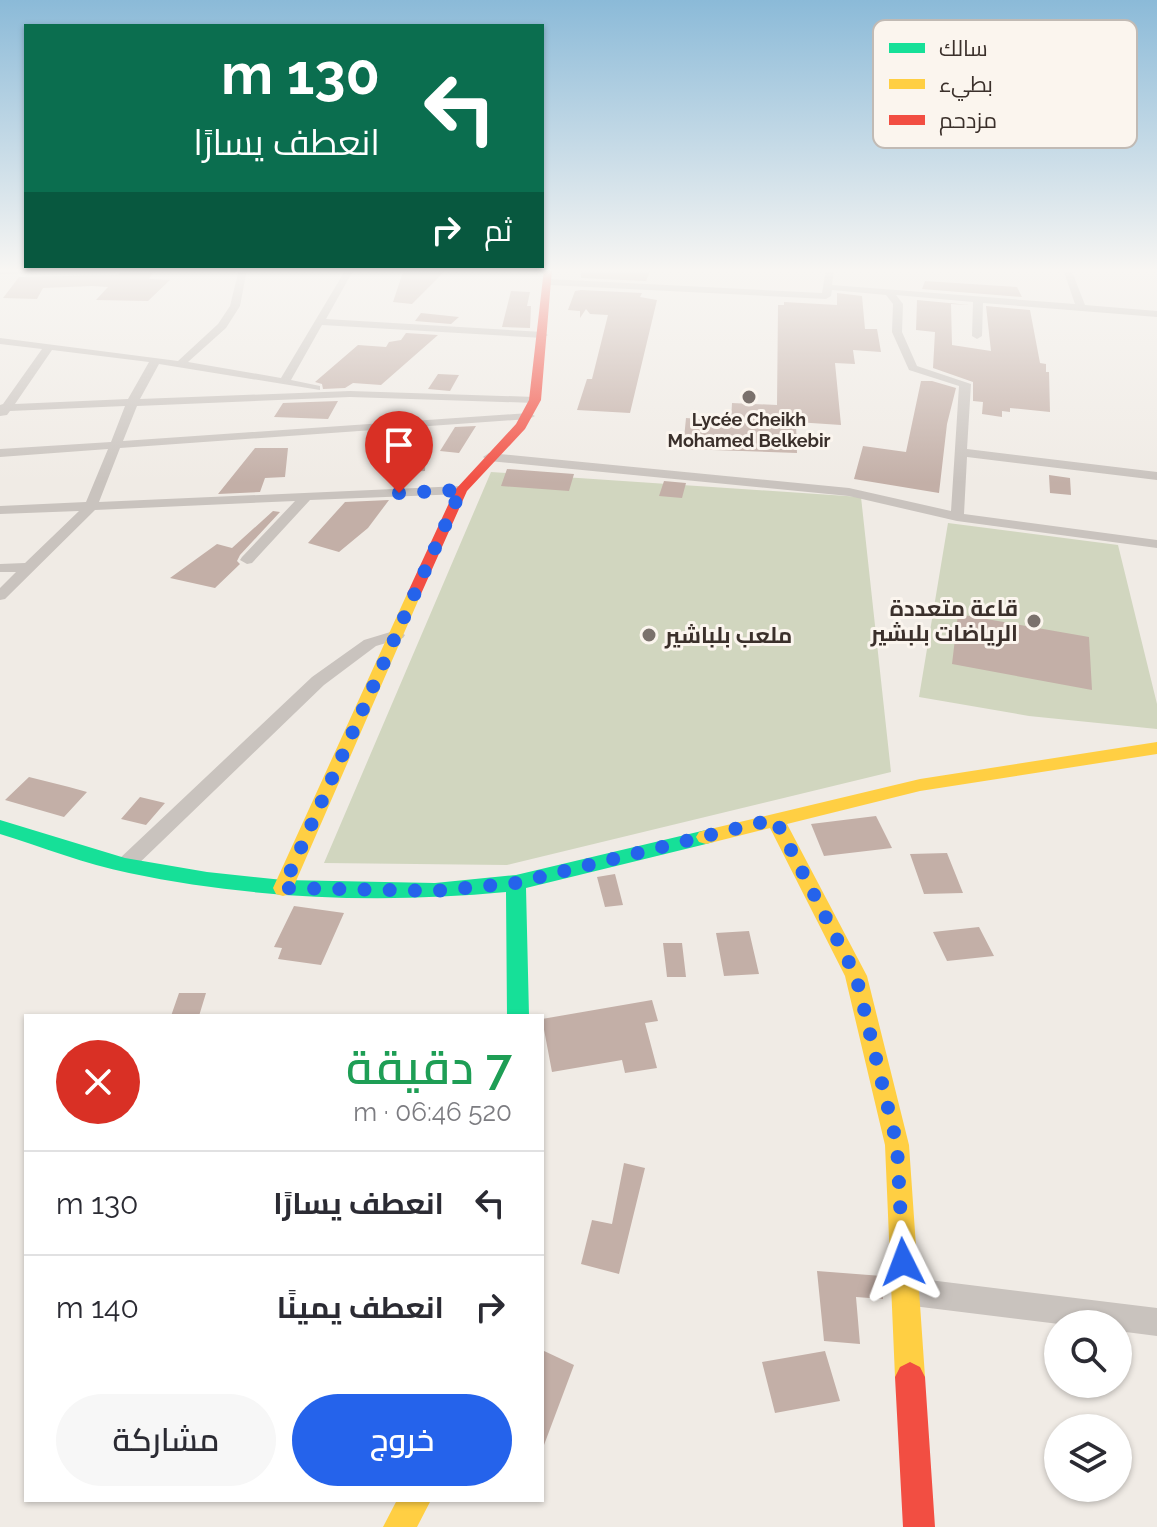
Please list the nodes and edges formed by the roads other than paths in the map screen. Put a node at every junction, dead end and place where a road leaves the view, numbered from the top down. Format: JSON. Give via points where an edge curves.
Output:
{"nodes":[{"id":1,"x":206,"y":340,"type":"edge"},
{"id":2,"x":310,"y":340,"type":"edge"},
{"id":3,"x":542,"y":340,"type":"edge"},
{"id":4,"x":901,"y":340,"type":"edge"},
{"id":5,"x":0,"y":341,"type":"edge"},
{"id":6,"x":49,"y":347,"type":"junction"},
{"id":7,"x":156,"y":360,"type":"junction"},
{"id":8,"x":180,"y":364,"type":"junction"},
{"id":9,"x":284,"y":382,"type":"junction"},
{"id":10,"x":350,"y":394,"type":"junction"},
{"id":11,"x":132,"y":403,"type":"junction"},
{"id":12,"x":532,"y":408,"type":"junction"},
{"id":13,"x":2,"y":411,"type":"edge"},
{"id":14,"x":115,"y":445,"type":"junction"},
{"id":15,"x":960,"y":452,"type":"junction"},
{"id":16,"x":0,"y":453,"type":"edge"},
{"id":17,"x":489,"y":457,"type":"junction"},
{"id":18,"x":1157,"y":476,"type":"edge"},
{"id":19,"x":461,"y":490,"type":"junction"},
{"id":20,"x":307,"y":496,"type":"junction"},
{"id":21,"x":91,"y":506,"type":"junction"},
{"id":22,"x":0,"y":510,"type":"edge"},
{"id":23,"x":957,"y":517,"type":"junction"},
{"id":24,"x":1157,"y":544,"type":"edge"},
{"id":25,"x":247,"y":560,"type":"dead end"},
{"id":26,"x":30,"y":567,"type":"junction"},
{"id":27,"x":0,"y":568,"type":"edge"},
{"id":28,"x":0,"y":596,"type":"edge"},
{"id":29,"x":397,"y":635,"type":"junction"},
{"id":30,"x":1157,"y":748,"type":"edge"},
{"id":31,"x":775,"y":819,"type":"junction"},
{"id":32,"x":0,"y":827,"type":"edge"},
{"id":33,"x":125,"y":865,"type":"junction"},
{"id":34,"x":516,"y":883,"type":"junction"},
{"id":35,"x":283,"y":888,"type":"junction"},
{"id":36,"x":518,"y":1014,"type":"edge"},
{"id":37,"x":905,"y":1291,"type":"junction"},
{"id":38,"x":1157,"y":1322,"type":"edge"},
{"id":39,"x":414,"y":1502,"type":"edge"},
{"id":40,"x":399,"y":1527,"type":"edge"},
{"id":41,"x":919,"y":1527,"type":"edge"}],
"edges":[{"from":1,"to":8,"type":"street"},
{"from":2,"to":9,"type":"street"},
{"from":3,"to":12,"type":"street"},
{"from":4,"to":15,"type":"street","via":[[913,368],[965,384]]},
{"from":5,"to":6,"type":"street"},
{"from":6,"to":7,"type":"street"},
{"from":6,"to":13,"type":"street"},
{"from":7,"to":8,"type":"street"},
{"from":7,"to":11,"type":"street"},
{"from":8,"to":9,"type":"street"},
{"from":9,"to":10,"type":"street"},
{"from":10,"to":11,"type":"street"},
{"from":10,"to":12,"type":"street"},
{"from":11,"to":13,"type":"street"},
{"from":11,"to":14,"type":"street"},
{"from":12,"to":14,"type":"street"},
{"from":12,"to":17,"type":"street","via":[[512,440]]},
{"from":14,"to":16,"type":"street"},
{"from":14,"to":21,"type":"street"},
{"from":15,"to":18,"type":"street"},
{"from":15,"to":23,"type":"street"},
{"from":17,"to":19,"type":"street"},
{"from":17,"to":23,"type":"street","via":[[849,492]]},
{"from":19,"to":20,"type":"street"},
{"from":19,"to":29,"type":"street"},
{"from":20,"to":21,"type":"street"},
{"from":20,"to":25,"type":"street"},
{"from":21,"to":22,"type":"street"},
{"from":21,"to":26,"type":"street"},
{"from":23,"to":24,"type":"street"},
{"from":26,"to":27,"type":"street"},
{"from":26,"to":28,"type":"street"},
{"from":29,"to":33,"type":"street","via":[[370,643],[318,681]]},
{"from":29,"to":35,"type":"street"},
{"from":30,"to":31,"type":"street","via":[[920,785]]},
{"from":31,"to":34,"type":"street"},
{"from":31,"to":37,"type":"street","via":[[856,976],[897,1145]]},
{"from":32,"to":33,"type":"street"},
{"from":33,"to":35,"type":"street"},
{"from":34,"to":35,"type":"street","via":[[435,891]]},
{"from":34,"to":36,"type":"street"},
{"from":37,"to":38,"type":"street"},
{"from":37,"to":41,"type":"street"},
{"from":39,"to":40,"type":"street"}]}
